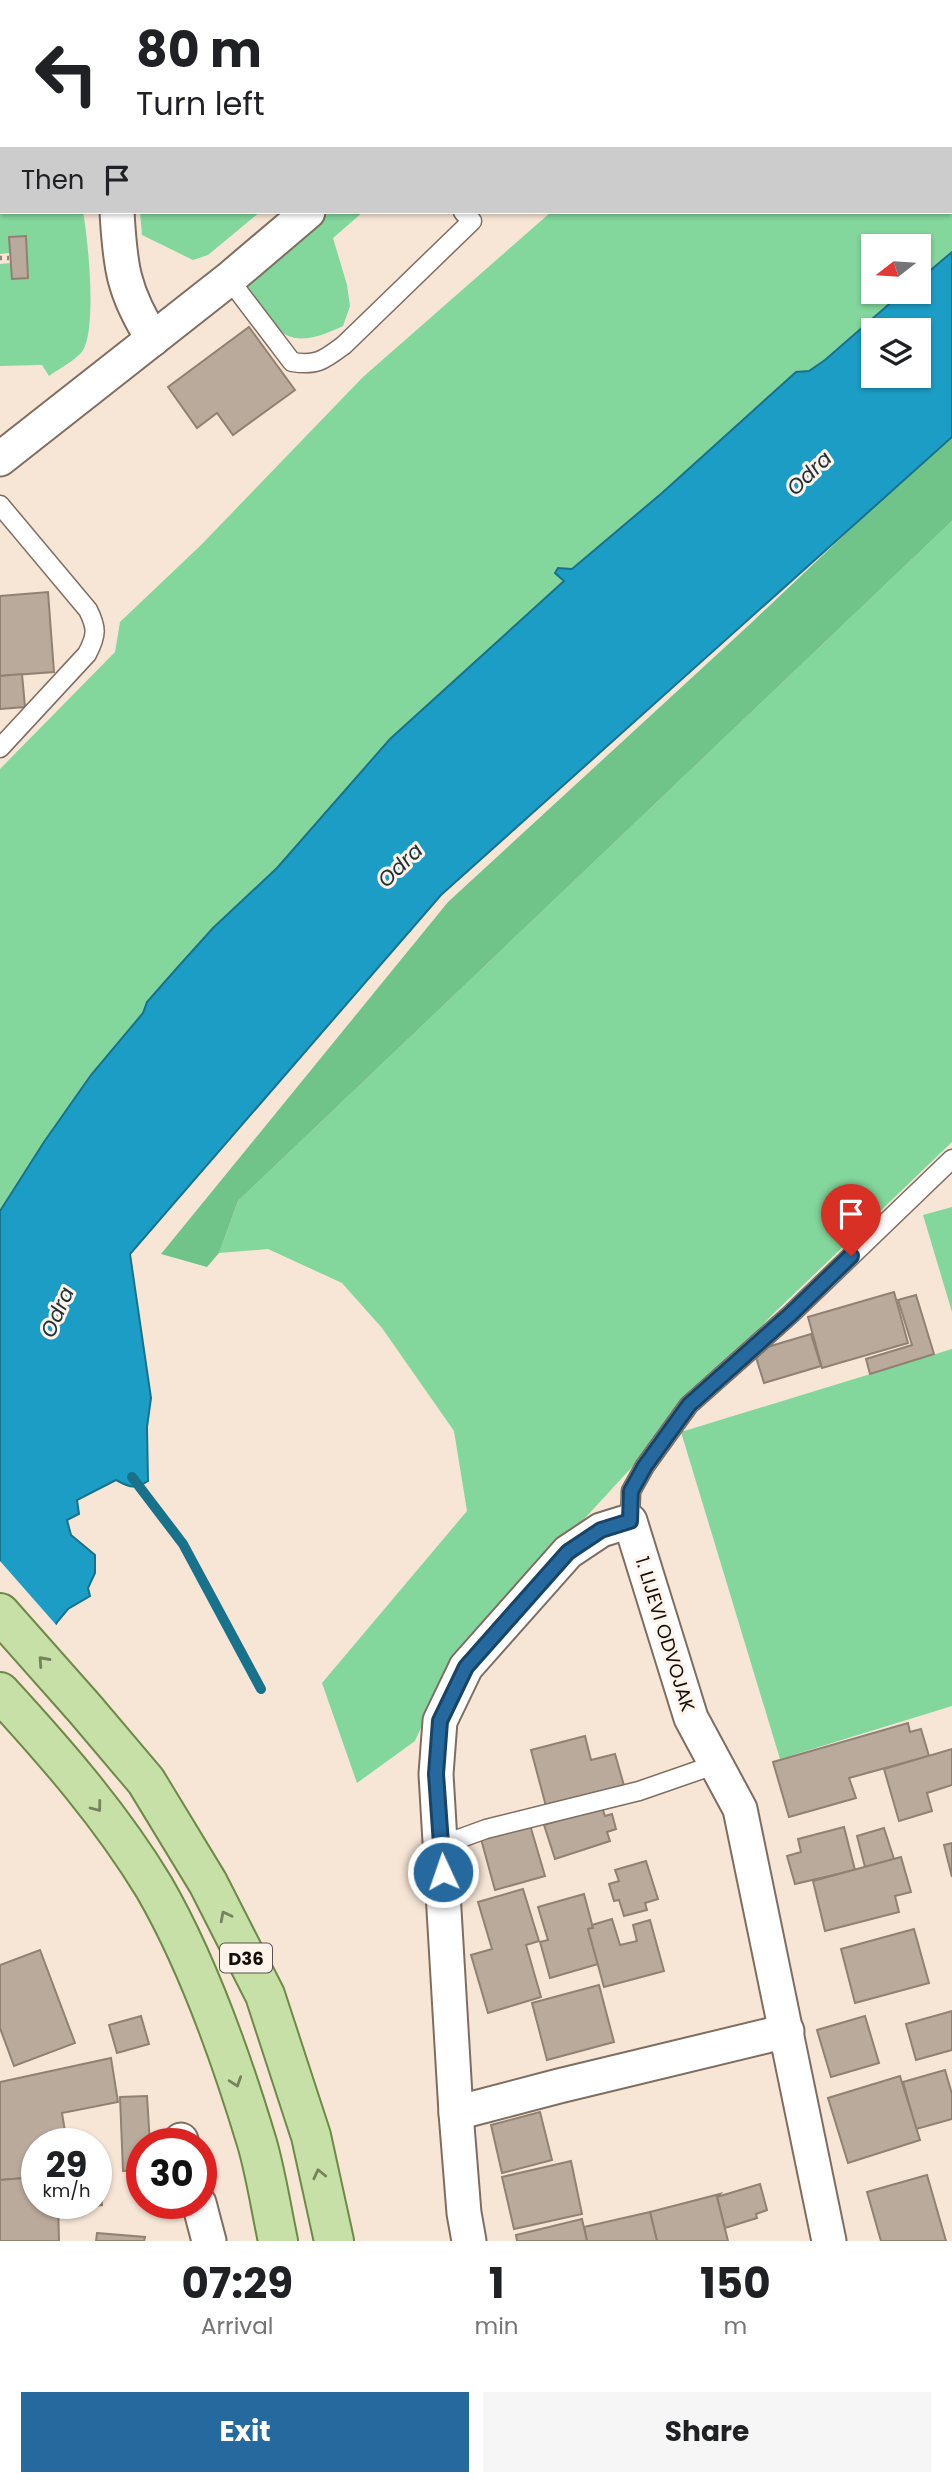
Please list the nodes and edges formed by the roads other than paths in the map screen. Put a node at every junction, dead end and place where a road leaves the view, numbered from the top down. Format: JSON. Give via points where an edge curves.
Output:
{"nodes":[{"id":1,"x":117,"y":214,"type":"edge"},
{"id":2,"x":306,"y":214,"type":"edge"},
{"id":3,"x":465,"y":214,"type":"edge"},
{"id":4,"x":229,"y":279,"type":"junction"},
{"id":5,"x":152,"y":339,"type":"junction"},
{"id":6,"x":0,"y":459,"type":"edge"},
{"id":7,"x":0,"y":505,"type":"edge"},
{"id":8,"x":0,"y":748,"type":"edge"},
{"id":9,"x":952,"y":1160,"type":"edge"},
{"id":10,"x":630,"y":1521,"type":"junction"},
{"id":11,"x":0,"y":1613,"type":"edge"},
{"id":12,"x":0,"y":1692,"type":"edge"},
{"id":13,"x":717,"y":1764,"type":"junction"},
{"id":14,"x":442,"y":1845,"type":"junction"},
{"id":15,"x":787,"y":2031,"type":"junction"},
{"id":16,"x":456,"y":2113,"type":"junction"},
{"id":17,"x":203,"y":2219,"type":"edge"},
{"id":18,"x":209,"y":2241,"type":"edge"},
{"id":19,"x":278,"y":2241,"type":"edge"},
{"id":20,"x":334,"y":2241,"type":"edge"},
{"id":21,"x":468,"y":2241,"type":"edge"},
{"id":22,"x":829,"y":2241,"type":"edge"}],
"edges":[{"from":1,"to":5,"type":"street","via":[[125,287]]},
{"from":2,"to":4,"type":"street"},
{"from":3,"to":4,"type":"lane","via":[[472,220],[322,361],[292,362]]},
{"from":4,"to":5,"type":"street"},
{"from":5,"to":6,"type":"street"},
{"from":7,"to":8,"type":"lane","via":[[88,610],[96,626],[88,654]]},
{"from":9,"to":10,"type":"lane","via":[[689,1405],[631,1491]]},
{"from":10,"to":13,"type":"street","name":"1. LIJEVI ODVOJAK","via":[[691,1718]]},
{"from":10,"to":14,"type":"street","via":[[601,1530],[568,1552],[466,1667],[440,1721],[436,1774]]},
{"from":20,"to":11,"type":"main road","number":"D36","one_way":true,"via":[[311,2136],[265,1995],[208,1882],[146,1781]]},
{"from":12,"to":19,"type":"main road","number":"D36","one_way":true,"via":[[56,1753],[126,1845],[178,1933],[214,2018],[257,2144]]},
{"from":13,"to":14,"type":"lane","via":[[639,1791],[485,1829]]},
{"from":13,"to":15,"type":"street","name":"1. LIJEVI ODVOJAK","via":[[740,1809]]},
{"from":14,"to":16,"type":"street"},
{"from":15,"to":16,"type":"street"},
{"from":15,"to":22,"type":"street","name":"1. LIJEVI ODVOJAK"},
{"from":16,"to":21,"type":"street"},
{"from":17,"to":18,"type":"street"}]}
